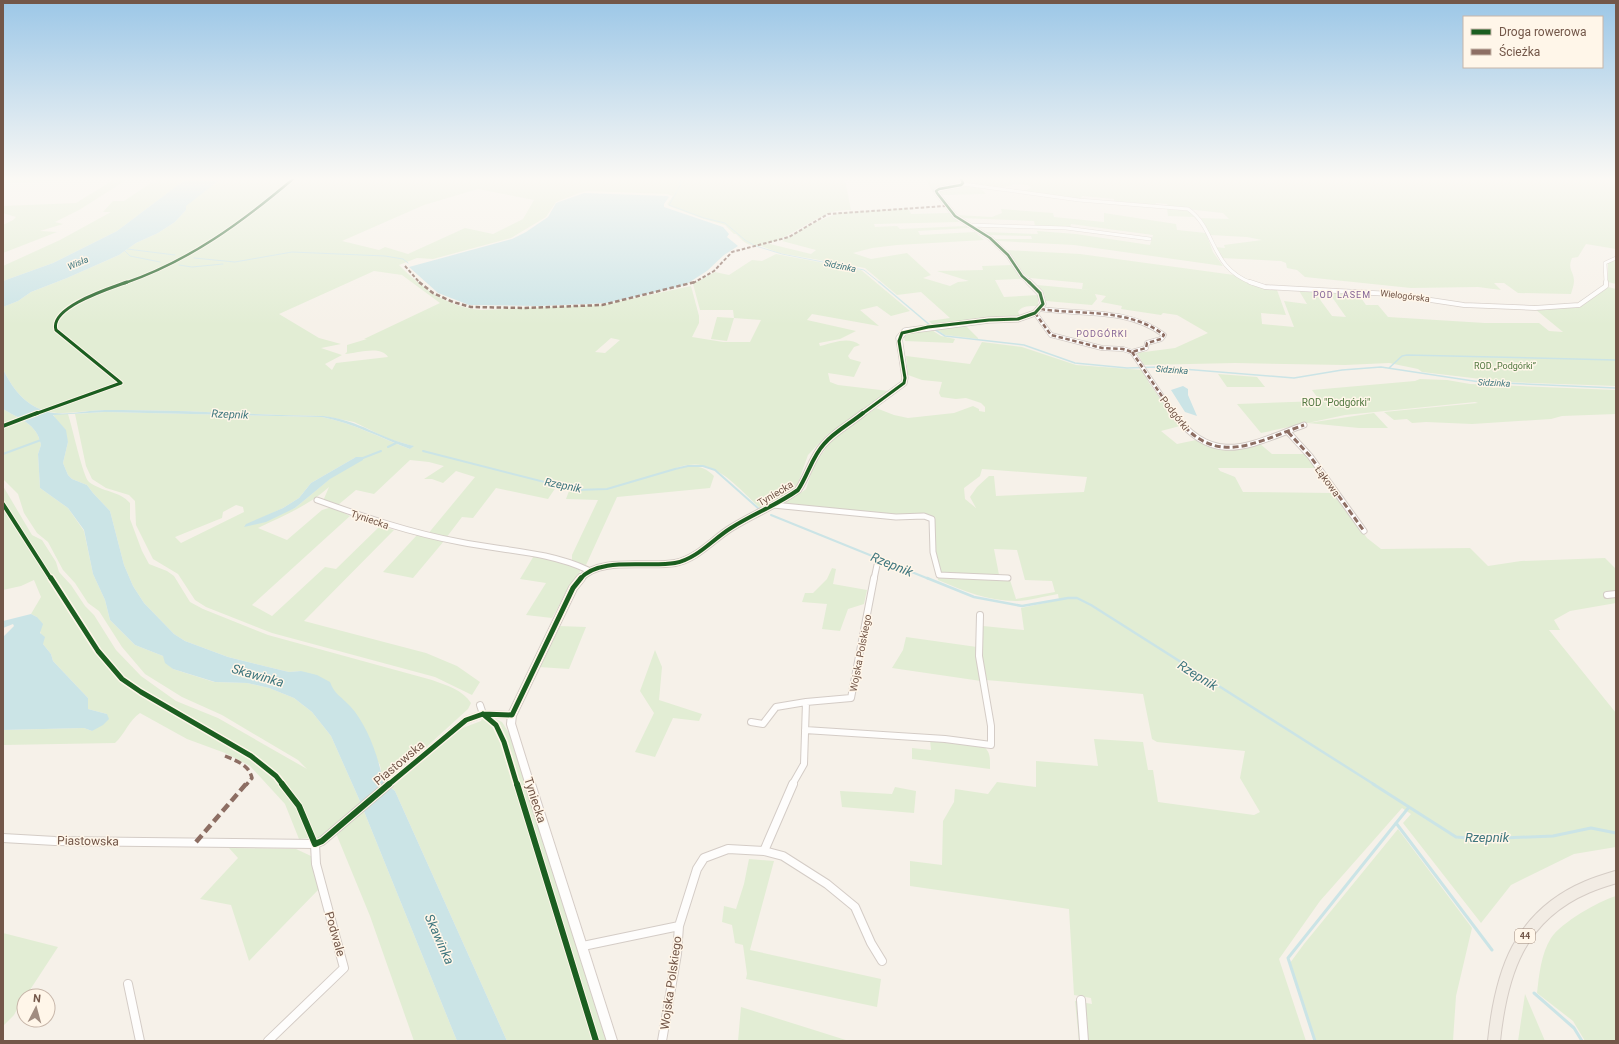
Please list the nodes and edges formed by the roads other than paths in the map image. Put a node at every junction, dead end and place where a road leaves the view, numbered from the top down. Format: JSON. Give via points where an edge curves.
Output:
{"nodes":[{"id":1,"x":973,"y":228,"type":"edge"},
{"id":2,"x":1057,"y":228,"type":"edge"},
{"id":3,"x":1204,"y":228,"type":"edge"},
{"id":4,"x":1150,"y":239,"type":"dead end"},
{"id":5,"x":1616,"y":258,"type":"edge"},
{"id":6,"x":1041,"y":306,"type":"junction"},
{"id":7,"x":1035,"y":313,"type":"junction"},
{"id":8,"x":1132,"y":352,"type":"junction"},
{"id":9,"x":1304,"y":425,"type":"dead end"},
{"id":10,"x":1288,"y":432,"type":"junction"},
{"id":11,"x":317,"y":500,"type":"dead end"},
{"id":12,"x":766,"y":509,"type":"junction"},
{"id":13,"x":1364,"y":531,"type":"dead end"},
{"id":14,"x":877,"y":565,"type":"dead end"},
{"id":15,"x":588,"y":570,"type":"junction"},
{"id":16,"x":1008,"y":578,"type":"dead end"},
{"id":17,"x":1616,"y":594,"type":"edge"},
{"id":18,"x":1607,"y":595,"type":"dead end"},
{"id":19,"x":980,"y":615,"type":"dead end"},
{"id":20,"x":806,"y":702,"type":"junction"},
{"id":21,"x":480,"y":705,"type":"dead end"},
{"id":22,"x":483,"y":714,"type":"junction"},
{"id":23,"x":512,"y":715,"type":"junction"},
{"id":24,"x":751,"y":722,"type":"dead end"},
{"id":25,"x":805,"y":730,"type":"junction"},
{"id":26,"x":3,"y":838,"type":"edge"},
{"id":27,"x":318,"y":842,"type":"junction"},
{"id":28,"x":764,"y":851,"type":"junction"},
{"id":29,"x":1616,"y":877,"type":"edge"},
{"id":30,"x":679,"y":926,"type":"junction"},
{"id":31,"x":583,"y":946,"type":"junction"},
{"id":32,"x":882,"y":961,"type":"dead end"},
{"id":33,"x":128,"y":984,"type":"dead end"},
{"id":34,"x":1081,"y":1000,"type":"dead end"},
{"id":35,"x":140,"y":1041,"type":"edge"},
{"id":36,"x":268,"y":1041,"type":"edge"},
{"id":37,"x":612,"y":1041,"type":"edge"},
{"id":38,"x":662,"y":1041,"type":"edge"},
{"id":39,"x":1084,"y":1041,"type":"edge"},
{"id":40,"x":1494,"y":1041,"type":"edge"}],
"edges":[{"from":1,"to":6,"type":"street","via":[[990,238],[1008,254],[1022,276],[1040,293]]},
{"from":2,"to":4,"type":"street"},
{"from":3,"to":5,"type":"street","name":"Wielogórska","via":[[1215,252],[1233,273],[1252,284],[1265,287],[1391,294],[1464,305],[1568,307],[1579,304],[1606,286],[1605,263]]},
{"from":6,"to":7,"type":"street","name":"Tyniecka"},
{"from":6,"to":8,"type":"street","via":[[1122,316],[1164,335],[1161,339],[1147,343],[1146,348]]},
{"from":7,"to":8,"type":"street","via":[[1051,335],[1102,348]]},
{"from":7,"to":12,"type":"street","name":"Tyniecka","via":[[1018,319],[908,330],[900,336],[905,378],[902,386],[824,443],[798,490]]},
{"from":8,"to":10,"type":"street","name":"Podgórki","via":[[1179,421],[1207,444],[1238,446]]},
{"from":9,"to":10,"type":"street","name":"Podgórki"},
{"from":10,"to":13,"type":"street","name":"Łąkowa","via":[[1310,456]]},
{"from":11,"to":15,"type":"street","name":"Tyniecka","via":[[371,521],[424,535],[484,547],[537,553]]},
{"from":12,"to":15,"type":"street","name":"Tyniecka","via":[[724,532],[684,561],[660,566],[602,566]]},
{"from":12,"to":16,"type":"street","name":"Tyniecka","via":[[896,517],[924,516],[932,519],[933,552],[938,575]]},
{"from":14,"to":20,"type":"street","name":"Wojska Polskiego","via":[[851,698]]},
{"from":15,"to":23,"type":"street","via":[[572,588]]},
{"from":17,"to":18,"type":"street"},
{"from":19,"to":25,"type":"street","via":[[979,656],[991,726],[991,745],[945,739]]},
{"from":20,"to":24,"type":"street","name":"Wojska Polskiego","via":[[776,707],[764,724]]},
{"from":20,"to":25,"type":"street"},
{"from":21,"to":22,"type":"street"},
{"from":22,"to":23,"type":"street","name":"Piastowska"},
{"from":22,"to":27,"type":"street","name":"Piastowska","via":[[466,720]]},
{"from":23,"to":31,"type":"street","name":"Tyniecka","via":[[514,735]]},
{"from":25,"to":28,"type":"street","via":[[804,764],[787,795]]},
{"from":26,"to":27,"type":"street","name":"Piastowska","via":[[55,841]]},
{"from":27,"to":36,"type":"street","name":"Podwale","via":[[316,864],[344,968]]},
{"from":28,"to":30,"type":"street","name":"Wojska Polskiego","via":[[728,849],[704,858],[697,869]]},
{"from":28,"to":32,"type":"street","name":"Wojska Polskiego","via":[[783,856],[827,884],[855,907],[870,944]]},
{"from":29,"to":40,"type":"main road","number":"44","via":[[1565,898],[1526,933],[1512,958],[1502,985],[1497,1005]]},
{"from":30,"to":31,"type":"street","name":"Wojska Polskiego"},
{"from":30,"to":38,"type":"street","name":"Wojska Polskiego","via":[[677,954]]},
{"from":31,"to":37,"type":"street","name":"Tyniecka"},
{"from":33,"to":35,"type":"street"},
{"from":34,"to":39,"type":"street"}]}
